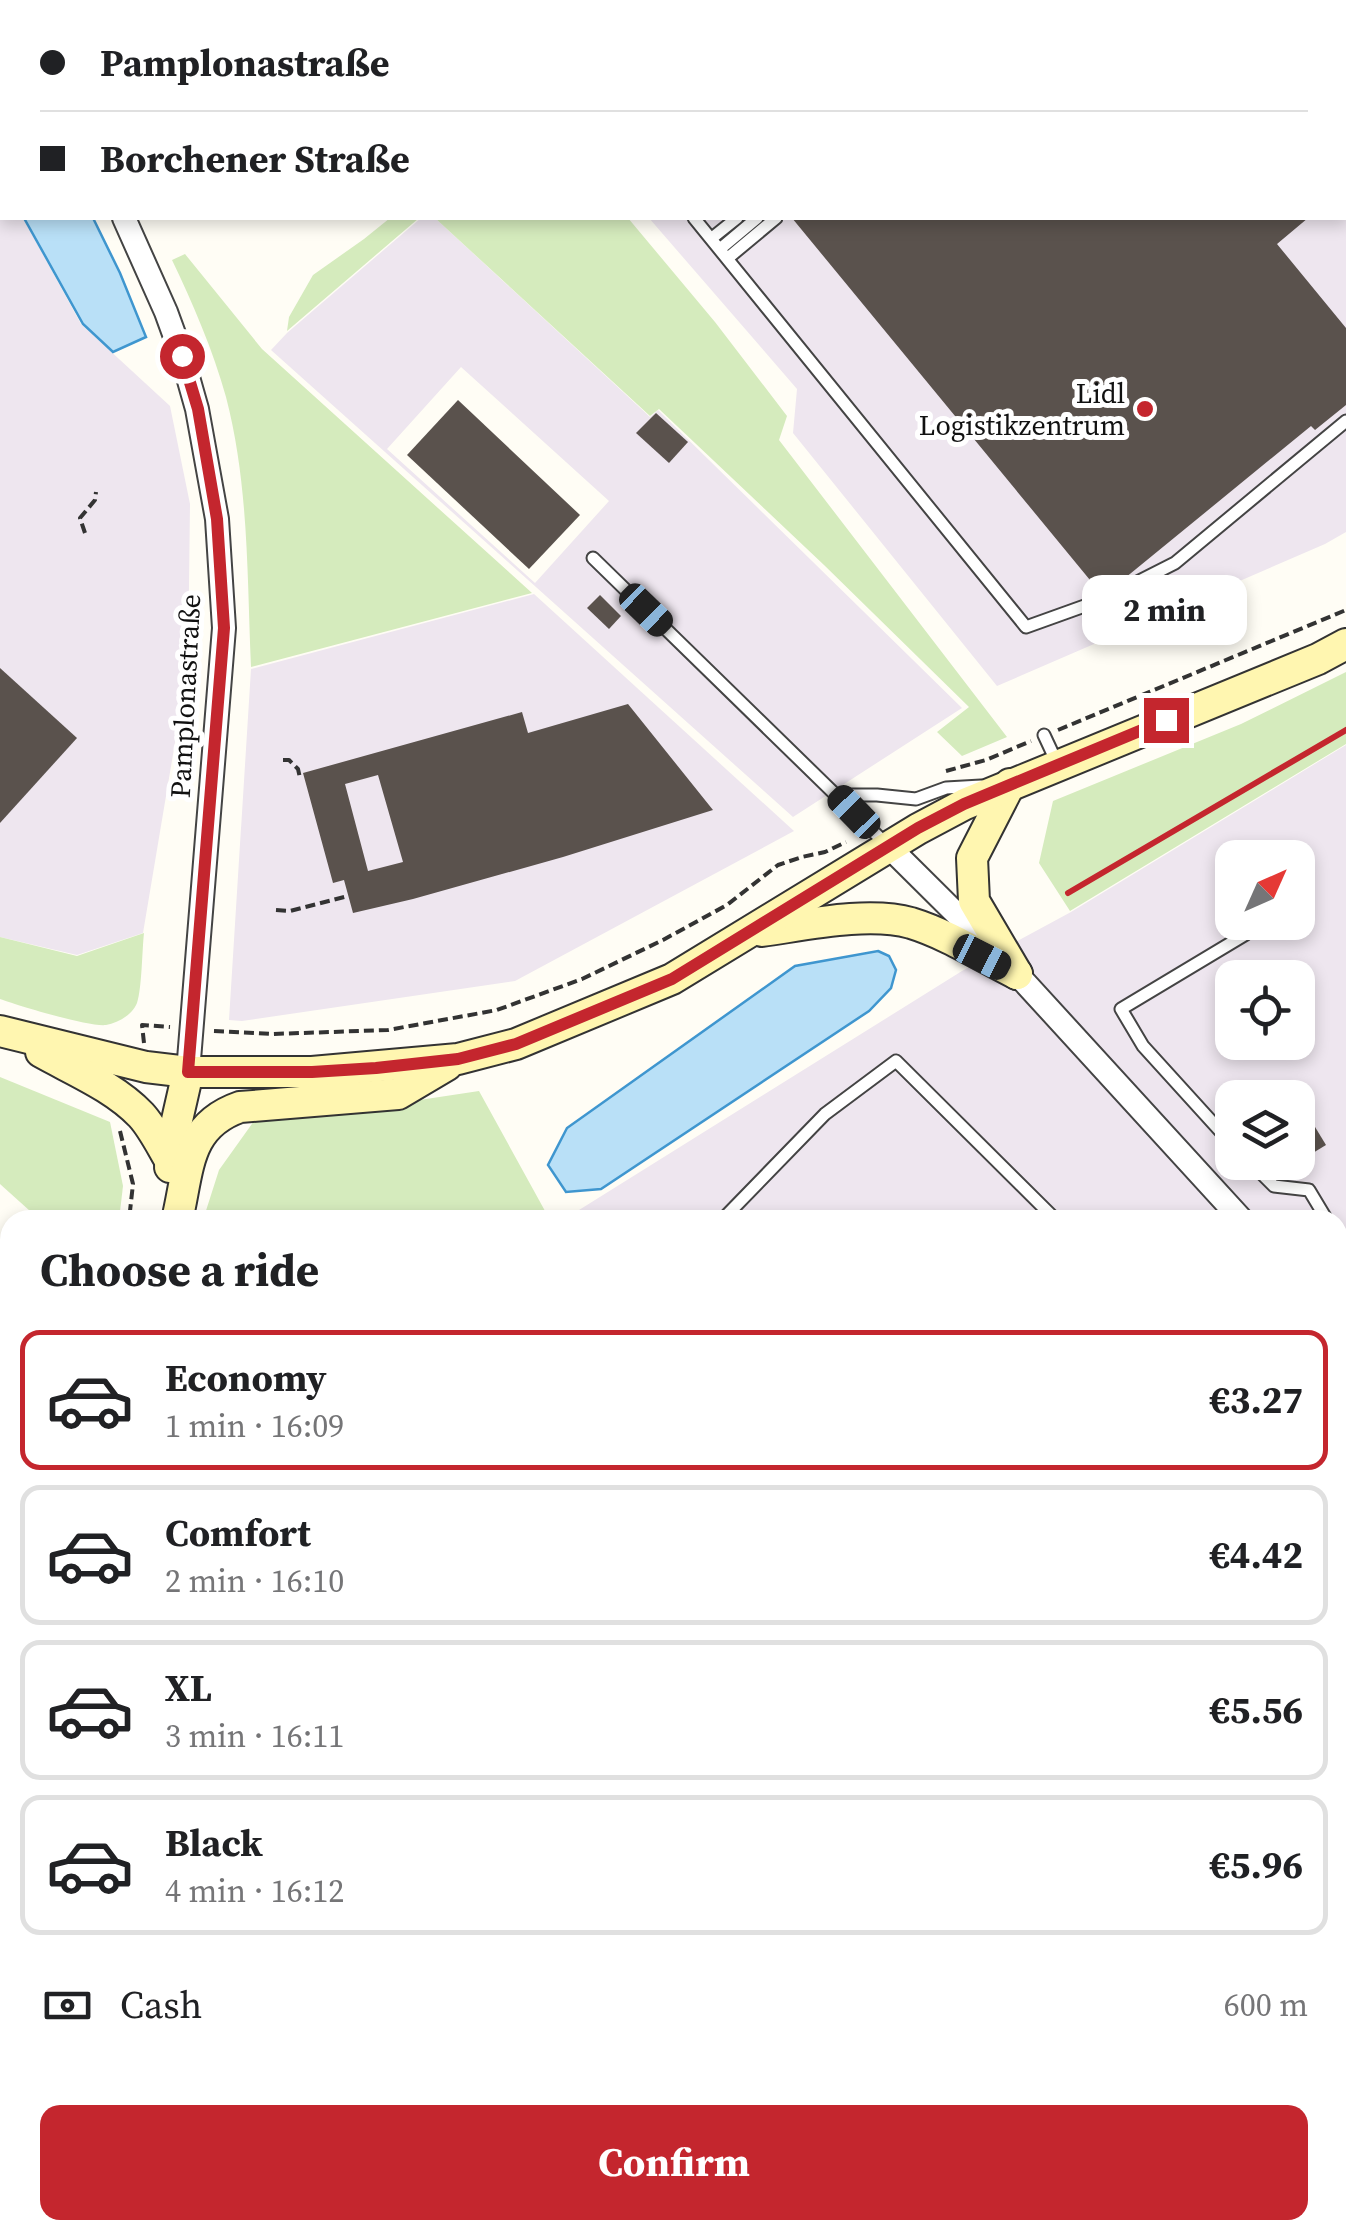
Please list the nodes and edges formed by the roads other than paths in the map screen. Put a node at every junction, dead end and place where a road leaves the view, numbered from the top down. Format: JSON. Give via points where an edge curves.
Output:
{"nodes":[{"id":1,"x":125,"y":220,"type":"edge"},
{"id":2,"x":733,"y":220,"type":"edge"},
{"id":3,"x":751,"y":220,"type":"edge"},
{"id":4,"x":767,"y":220,"type":"edge"},
{"id":5,"x":708,"y":233,"type":"edge"},
{"id":6,"x":1346,"y":420,"type":"edge"},
{"id":7,"x":593,"y":558,"type":"dead end"},
{"id":8,"x":1346,"y":644,"type":"edge"},
{"id":9,"x":1044,"y":735,"type":"road end"},
{"id":10,"x":1058,"y":765,"type":"junction"},
{"id":11,"x":1010,"y":784,"type":"junction"},
{"id":12,"x":838,"y":795,"type":"junction"},
{"id":13,"x":880,"y":838,"type":"junction"},
{"id":14,"x":749,"y":933,"type":"junction"},
{"id":15,"x":1236,"y":940,"type":"edge"},
{"id":16,"x":1017,"y":974,"type":"junction"},
{"id":17,"x":4,"y":1033,"type":"edge"},
{"id":18,"x":458,"y":1059,"type":"junction"},
{"id":19,"x":188,"y":1072,"type":"junction"},
{"id":20,"x":1215,"y":1125,"type":"edge"},
{"id":21,"x":171,"y":1162,"type":"junction"},
{"id":22,"x":1268,"y":1180,"type":"edge"},
{"id":23,"x":165,"y":1210,"type":"edge"},
{"id":24,"x":180,"y":1210,"type":"edge"},
{"id":25,"x":732,"y":1210,"type":"edge"},
{"id":26,"x":1046,"y":1210,"type":"edge"},
{"id":27,"x":1233,"y":1210,"type":"edge"},
{"id":28,"x":1322,"y":1210,"type":"edge"}],
"edges":[{"from":1,"to":19,"type":"street","name":"Pamplonastraße","via":[[182,356],[217,519],[224,628]]},
{"from":2,"to":5,"type":"lane"},
{"from":3,"to":5,"type":"lane"},
{"from":4,"to":5,"type":"lane"},
{"from":5,"to":6,"type":"lane","via":[[1026,626],[1175,563]]},
{"from":7,"to":12,"type":"lane"},
{"from":8,"to":10,"type":"main road"},
{"from":9,"to":10,"type":"lane"},
{"from":10,"to":11,"type":"main road"},
{"from":11,"to":12,"type":"lane","via":[[946,788],[916,799]]},
{"from":11,"to":13,"type":"main road"},
{"from":11,"to":16,"type":"main road","via":[[972,858],[974,901]]},
{"from":12,"to":13,"type":"lane"},
{"from":13,"to":14,"type":"main road"},
{"from":13,"to":16,"type":"street"},
{"from":14,"to":16,"type":"main road","via":[[838,920],[909,923]]},
{"from":14,"to":18,"type":"main road","via":[[672,979],[516,1044]]},
{"from":15,"to":20,"type":"lane","via":[[1121,1009],[1143,1046]]},
{"from":16,"to":27,"type":"street"},
{"from":17,"to":19,"type":"main road"},
{"from":17,"to":21,"type":"main road","via":[[127,1103]]},
{"from":18,"to":19,"type":"main road","via":[[312,1072]]},
{"from":18,"to":24,"type":"main road","via":[[398,1094],[220,1114],[191,1154]]},
{"from":19,"to":21,"type":"main road"},
{"from":21,"to":23,"type":"main road"},
{"from":22,"to":28,"type":"lane","via":[[1309,1190]]},
{"from":25,"to":26,"type":"lane","via":[[825,1114],[896,1061]]}]}
